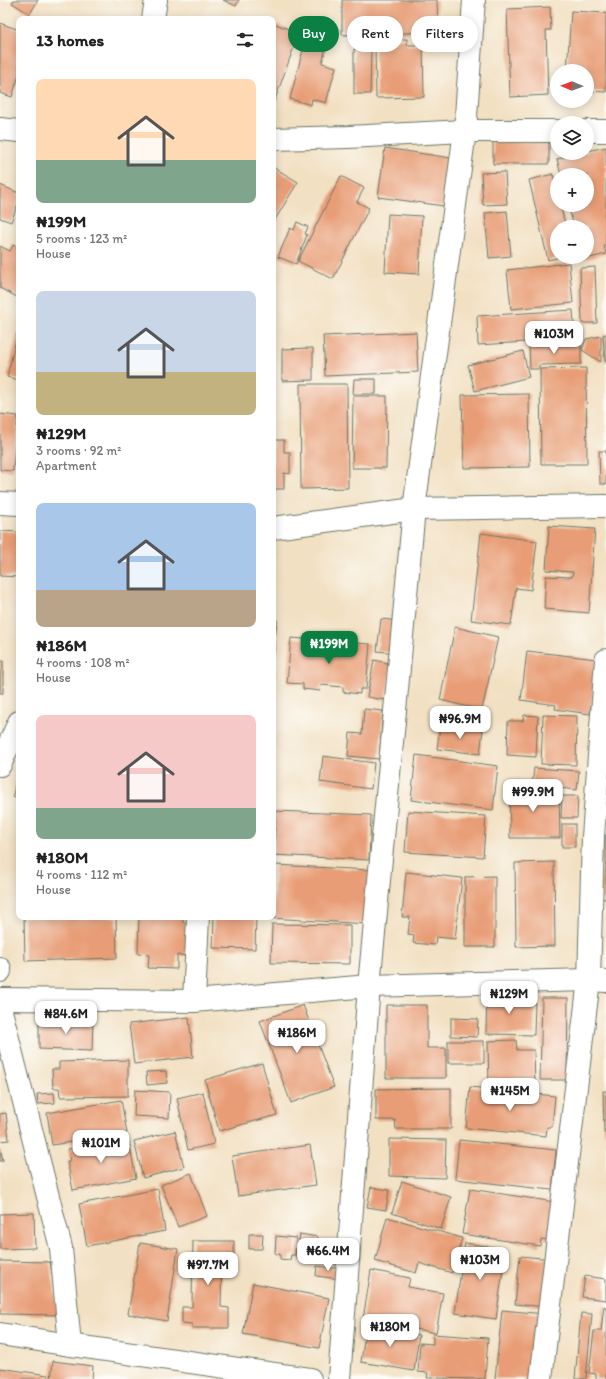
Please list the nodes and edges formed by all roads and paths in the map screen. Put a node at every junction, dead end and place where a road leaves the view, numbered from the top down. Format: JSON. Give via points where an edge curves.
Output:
{"nodes":[{"id":1,"x":156,"y":0,"type":"edge"},
{"id":2,"x":474,"y":0,"type":"edge"},
{"id":3,"x":153,"y":16,"type":"edge"},
{"id":4,"x":0,"y":129,"type":"edge"},
{"id":5,"x":16,"y":131,"type":"edge"},
{"id":6,"x":465,"y":131,"type":"junction"},
{"id":7,"x":550,"y":131,"type":"edge"},
{"id":8,"x":594,"y":131,"type":"edge"},
{"id":9,"x":606,"y":131,"type":"edge"},
{"id":10,"x":276,"y":139,"type":"edge"},
{"id":11,"x":0,"y":503,"type":"edge"},
{"id":12,"x":16,"y":504,"type":"edge"},
{"id":13,"x":606,"y":506,"type":"edge"},
{"id":14,"x":414,"y":509,"type":"junction"},
{"id":15,"x":276,"y":528,"type":"edge"},
{"id":16,"x":606,"y":660,"type":"edge"},
{"id":17,"x":16,"y":728,"type":"edge"},
{"id":18,"x":1,"y":759,"type":"edge"},
{"id":19,"x":198,"y":920,"type":"edge"},
{"id":20,"x":598,"y":981,"type":"edge"},
{"id":21,"x":369,"y":986,"type":"junction"},
{"id":22,"x":0,"y":999,"type":"edge"},
{"id":23,"x":194,"y":1001,"type":"junction"},
{"id":24,"x":0,"y":1007,"type":"edge"},
{"id":25,"x":0,"y":1334,"type":"edge"},
{"id":26,"x":70,"y":1346,"type":"junction"},
{"id":27,"x":310,"y":1379,"type":"edge"},
{"id":28,"x":339,"y":1379,"type":"edge"},
{"id":29,"x":541,"y":1379,"type":"edge"}],
"edges":[{"from":1,"to":3,"type":"street"},
{"from":2,"to":6,"type":"street"},
{"from":4,"to":5,"type":"street"},
{"from":6,"to":7,"type":"street"},
{"from":6,"to":10,"type":"street"},
{"from":6,"to":14,"type":"street"},
{"from":8,"to":9,"type":"street"},
{"from":11,"to":12,"type":"street"},
{"from":13,"to":14,"type":"street"},
{"from":14,"to":15,"type":"street"},
{"from":14,"to":21,"type":"street"},
{"from":16,"to":20,"type":"street","via":[[593,837]]},
{"from":17,"to":18,"type":"street"},
{"from":19,"to":23,"type":"street"},
{"from":20,"to":21,"type":"street"},
{"from":20,"to":29,"type":"street"},
{"from":21,"to":23,"type":"street"},
{"from":21,"to":28,"type":"street"},
{"from":22,"to":23,"type":"street"},
{"from":24,"to":26,"type":"street","via":[[61,1248]]},
{"from":25,"to":26,"type":"street"},
{"from":26,"to":27,"type":"street"}]}
